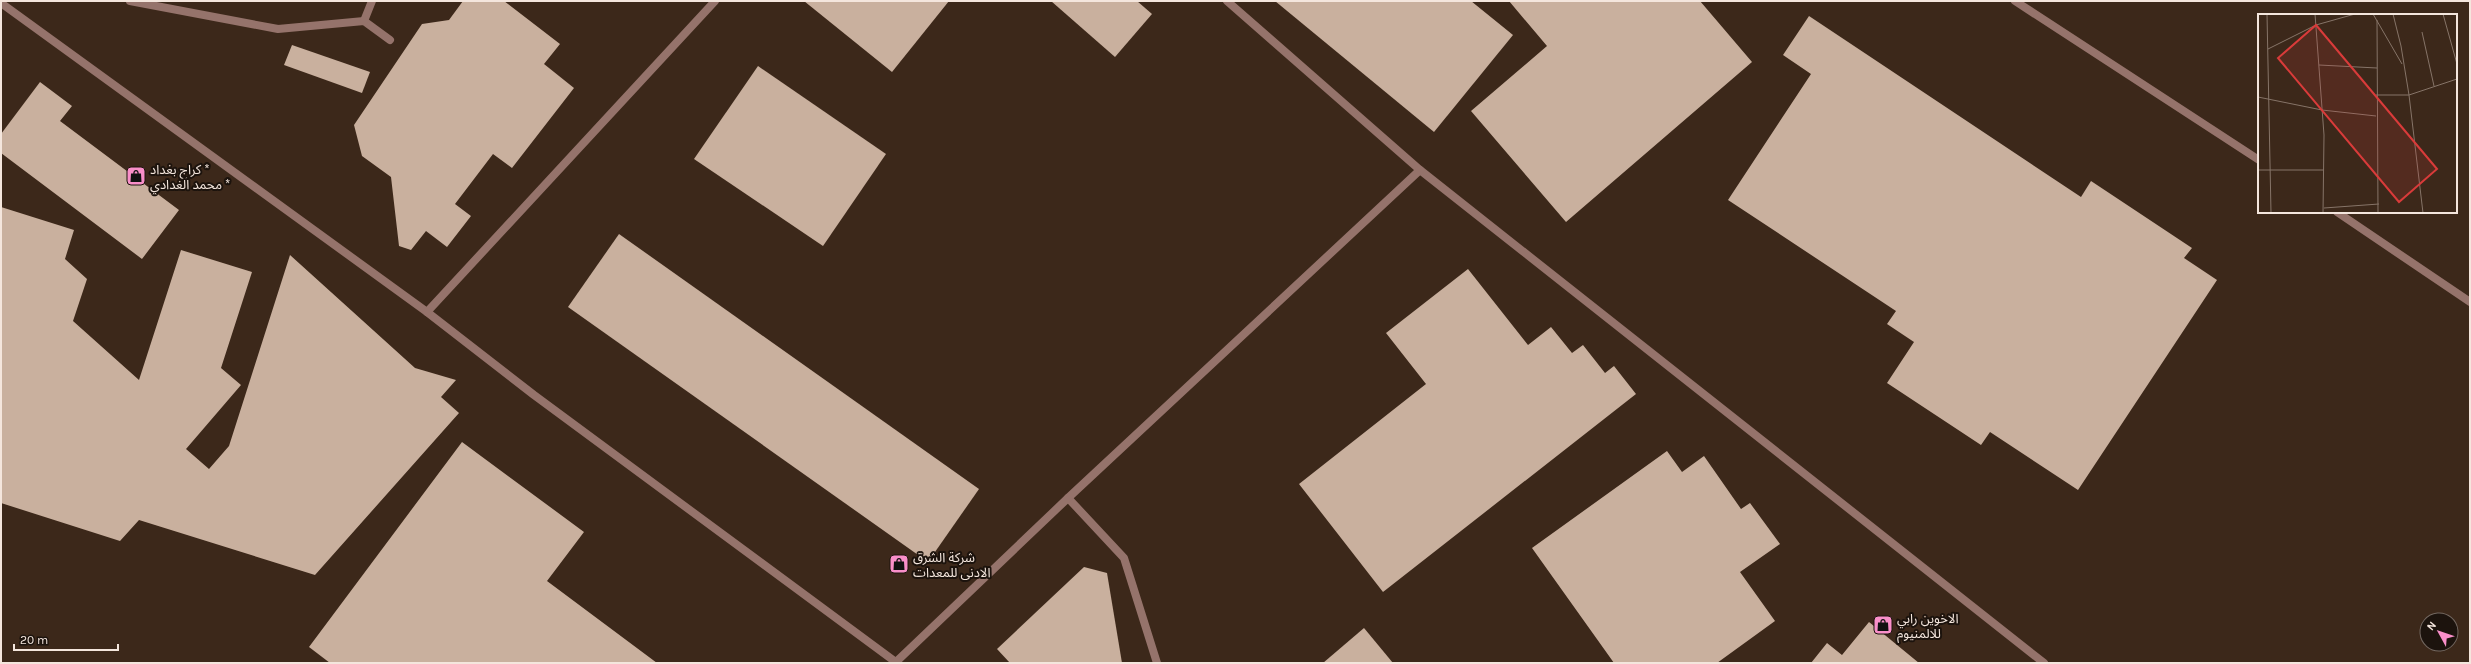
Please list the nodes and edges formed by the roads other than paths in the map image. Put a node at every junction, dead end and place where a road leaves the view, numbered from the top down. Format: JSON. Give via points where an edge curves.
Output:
{"nodes":[{"id":1,"x":130,"y":1,"type":"edge"},
{"id":2,"x":372,"y":1,"type":"edge"},
{"id":3,"x":715,"y":1,"type":"edge"},
{"id":4,"x":1227,"y":1,"type":"edge"},
{"id":5,"x":2015,"y":1,"type":"edge"},
{"id":6,"x":1,"y":3,"type":"edge"},
{"id":7,"x":364,"y":21,"type":"junction"},
{"id":8,"x":390,"y":40,"type":"dead end"},
{"id":9,"x":2258,"y":159,"type":"edge"},
{"id":10,"x":1420,"y":170,"type":"junction"},
{"id":11,"x":2338,"y":213,"type":"edge"},
{"id":12,"x":2470,"y":302,"type":"edge"},
{"id":13,"x":427,"y":312,"type":"junction"},
{"id":14,"x":1068,"y":498,"type":"junction"},
{"id":15,"x":896,"y":663,"type":"edge"},
{"id":16,"x":1157,"y":663,"type":"edge"},
{"id":17,"x":2044,"y":663,"type":"edge"}],
"edges":[{"from":1,"to":7,"type":"street","via":[[278,29]]},
{"from":2,"to":7,"type":"street"},
{"from":3,"to":13,"type":"street"},
{"from":4,"to":10,"type":"street"},
{"from":5,"to":9,"type":"street"},
{"from":6,"to":13,"type":"street"},
{"from":7,"to":8,"type":"street"},
{"from":10,"to":14,"type":"street"},
{"from":10,"to":17,"type":"street"},
{"from":11,"to":12,"type":"street"},
{"from":13,"to":15,"type":"street","via":[[534,395]]},
{"from":14,"to":15,"type":"street"},
{"from":14,"to":16,"type":"street","via":[[1124,558]]}]}
